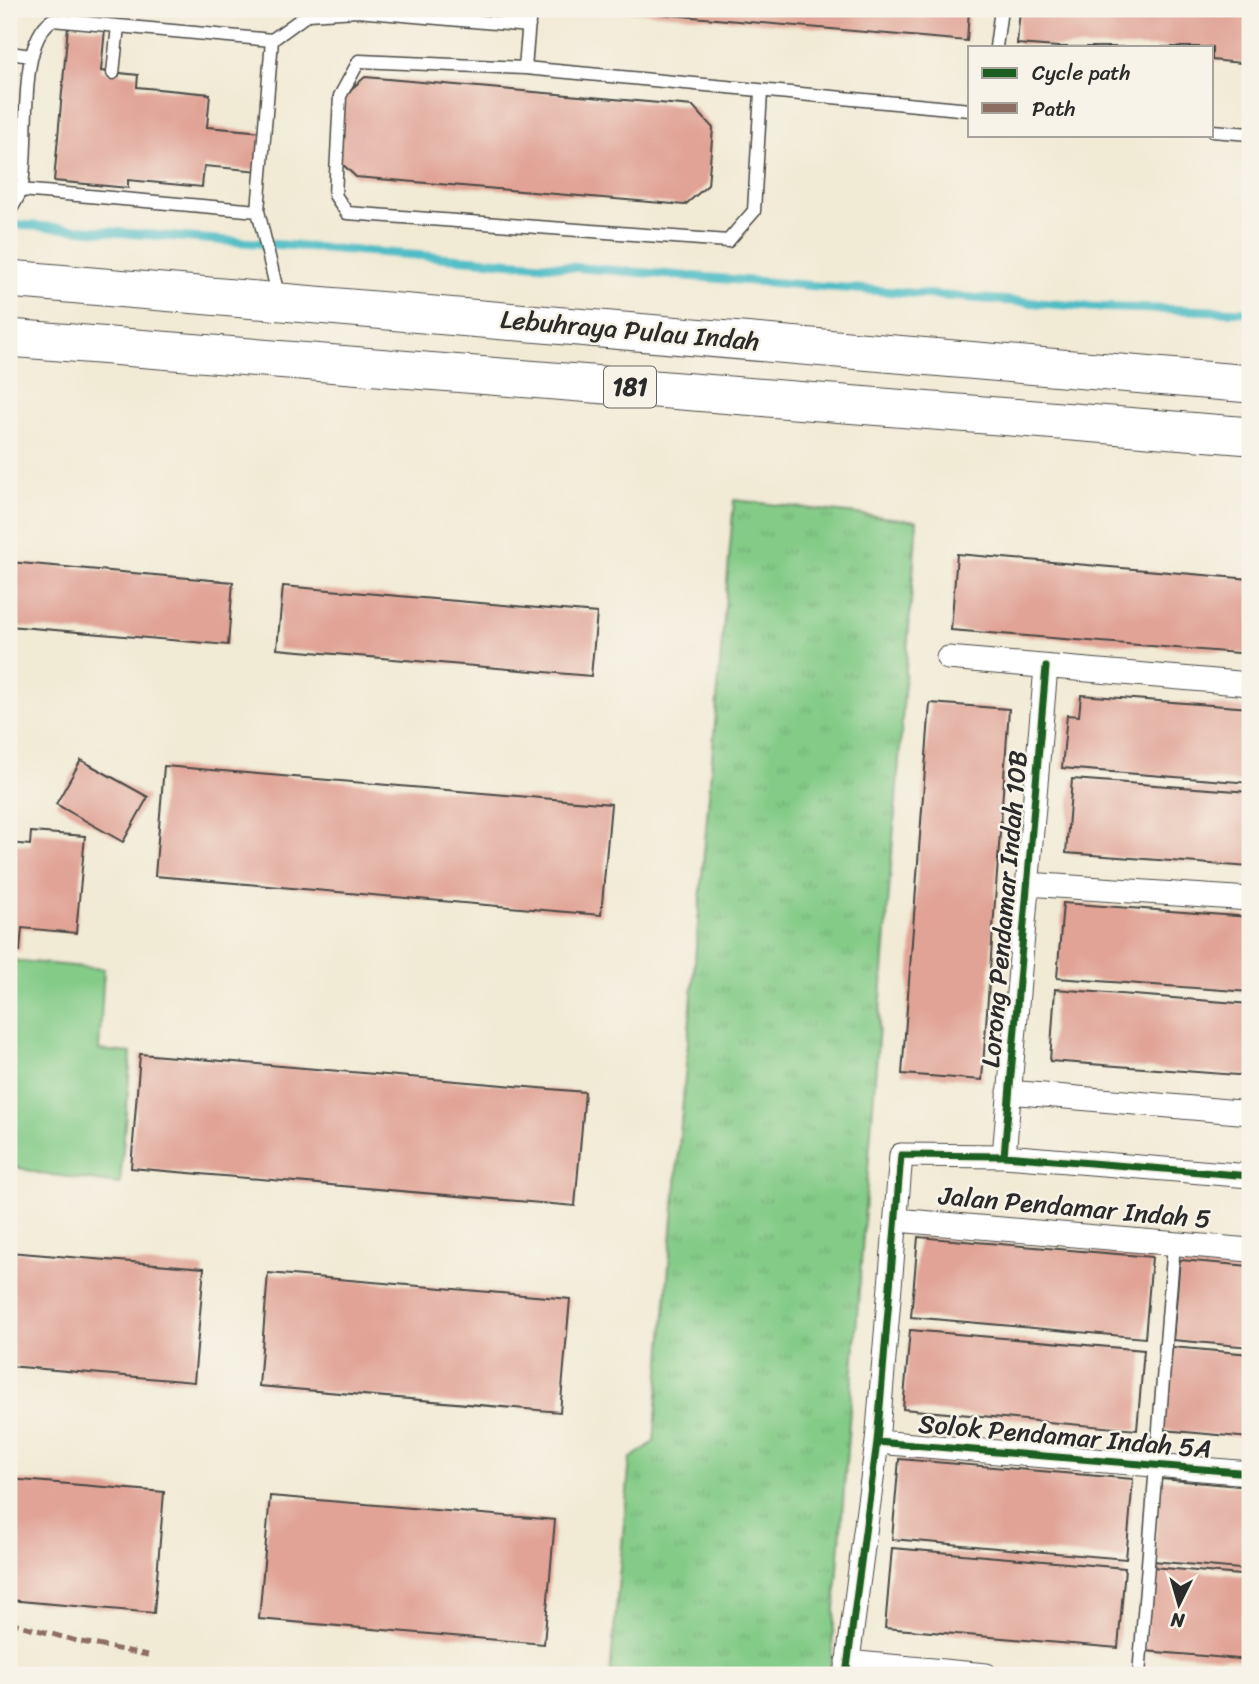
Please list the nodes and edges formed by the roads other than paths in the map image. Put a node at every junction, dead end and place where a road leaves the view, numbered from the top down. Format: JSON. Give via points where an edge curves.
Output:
{"nodes":[{"id":1,"x":530,"y":9,"type":"edge"},
{"id":2,"x":1000,"y":9,"type":"edge"},
{"id":3,"x":404,"y":12,"type":"edge"},
{"id":4,"x":118,"y":26,"type":"junction"},
{"id":5,"x":529,"y":26,"type":"junction"},
{"id":6,"x":272,"y":40,"type":"junction"},
{"id":7,"x":996,"y":46,"type":"edge"},
{"id":8,"x":9,"y":53,"type":"edge"},
{"id":9,"x":32,"y":56,"type":"junction"},
{"id":10,"x":525,"y":68,"type":"junction"},
{"id":11,"x":113,"y":73,"type":"dead end"},
{"id":12,"x":761,"y":92,"type":"junction"},
{"id":13,"x":968,"y":110,"type":"edge"},
{"id":14,"x":1214,"y":131,"type":"edge"},
{"id":15,"x":1250,"y":134,"type":"edge"},
{"id":16,"x":19,"y":195,"type":"junction"},
{"id":17,"x":9,"y":213,"type":"edge"},
{"id":18,"x":260,"y":217,"type":"junction"},
{"id":19,"x":9,"y":279,"type":"edge"},
{"id":20,"x":279,"y":299,"type":"junction"},
{"id":21,"x":9,"y":338,"type":"edge"},
{"id":22,"x":1250,"y":384,"type":"edge"},
{"id":23,"x":1250,"y":436,"type":"edge"},
{"id":24,"x":948,"y":658,"type":"dead end"},
{"id":25,"x":1046,"y":667,"type":"junction"},
{"id":26,"x":1250,"y":684,"type":"edge"},
{"id":27,"x":1027,"y":884,"type":"junction"},
{"id":28,"x":1250,"y":899,"type":"edge"},
{"id":29,"x":1009,"y":1091,"type":"junction"},
{"id":30,"x":1250,"y":1113,"type":"edge"},
{"id":31,"x":1004,"y":1156,"type":"junction"},
{"id":32,"x":1250,"y":1176,"type":"edge"},
{"id":33,"x":896,"y":1220,"type":"junction"},
{"id":34,"x":1174,"y":1244,"type":"junction"},
{"id":35,"x":1250,"y":1250,"type":"edge"},
{"id":36,"x":877,"y":1442,"type":"junction"},
{"id":37,"x":1156,"y":1465,"type":"junction"},
{"id":38,"x":1250,"y":1473,"type":"edge"},
{"id":39,"x":846,"y":1669,"type":"edge"},
{"id":40,"x":961,"y":1674,"type":"edge"},
{"id":41,"x":986,"y":1675,"type":"edge"},
{"id":42,"x":1139,"y":1675,"type":"edge"}],
"edges":[{"from":1,"to":5,"type":"lane"},
{"from":2,"to":7,"type":"lane"},
{"from":3,"to":5,"type":"lane"},
{"from":3,"to":6,"type":"lane","via":[[308,14]]},
{"from":4,"to":6,"type":"lane"},
{"from":4,"to":9,"type":"lane","via":[[52,20],[44,26]]},
{"from":4,"to":11,"type":"lane"},
{"from":5,"to":10,"type":"lane"},
{"from":6,"to":18,"type":"lane"},
{"from":8,"to":9,"type":"lane"},
{"from":9,"to":16,"type":"lane"},
{"from":10,"to":12,"type":"lane"},
{"from":10,"to":12,"type":"lane","via":[[359,61],[340,96],[335,195],[347,213],[728,242],[754,211]]},
{"from":12,"to":13,"type":"lane"},
{"from":14,"to":15,"type":"lane"},
{"from":16,"to":17,"type":"lane"},
{"from":16,"to":18,"type":"lane","via":[[101,191]]},
{"from":18,"to":20,"type":"lane"},
{"from":19,"to":20,"type":"main road","name":"Lebuhraya Pulau Indah","number":"181"},
{"from":20,"to":22,"type":"main road","name":"Lebuhraya Pulau Indah","number":"181"},
{"from":21,"to":23,"type":"main road","number":"181"},
{"from":24,"to":25,"type":"street"},
{"from":25,"to":26,"type":"street"},
{"from":25,"to":27,"type":"street","name":"Lorong Pendamar Indah 10B"},
{"from":27,"to":28,"type":"street"},
{"from":27,"to":29,"type":"street","name":"Lorong Pendamar Indah 10B"},
{"from":29,"to":30,"type":"street"},
{"from":29,"to":31,"type":"street","name":"Lorong Pendamar Indah 10B"},
{"from":31,"to":32,"type":"street"},
{"from":31,"to":33,"type":"street","via":[[901,1155]]},
{"from":33,"to":34,"type":"street","name":"Jalan Pendamar Indah 5"},
{"from":33,"to":36,"type":"street"},
{"from":34,"to":35,"type":"street","name":"Jalan Pendamar Indah 5"},
{"from":34,"to":37,"type":"lane"},
{"from":36,"to":37,"type":"street","name":"Solok Pendamar Indah 5A"},
{"from":36,"to":39,"type":"street"},
{"from":37,"to":38,"type":"street","name":"Solok Pendamar Indah 5A"},
{"from":37,"to":42,"type":"lane"},
{"from":39,"to":40,"type":"street"},
{"from":40,"to":41,"type":"street"}]}
